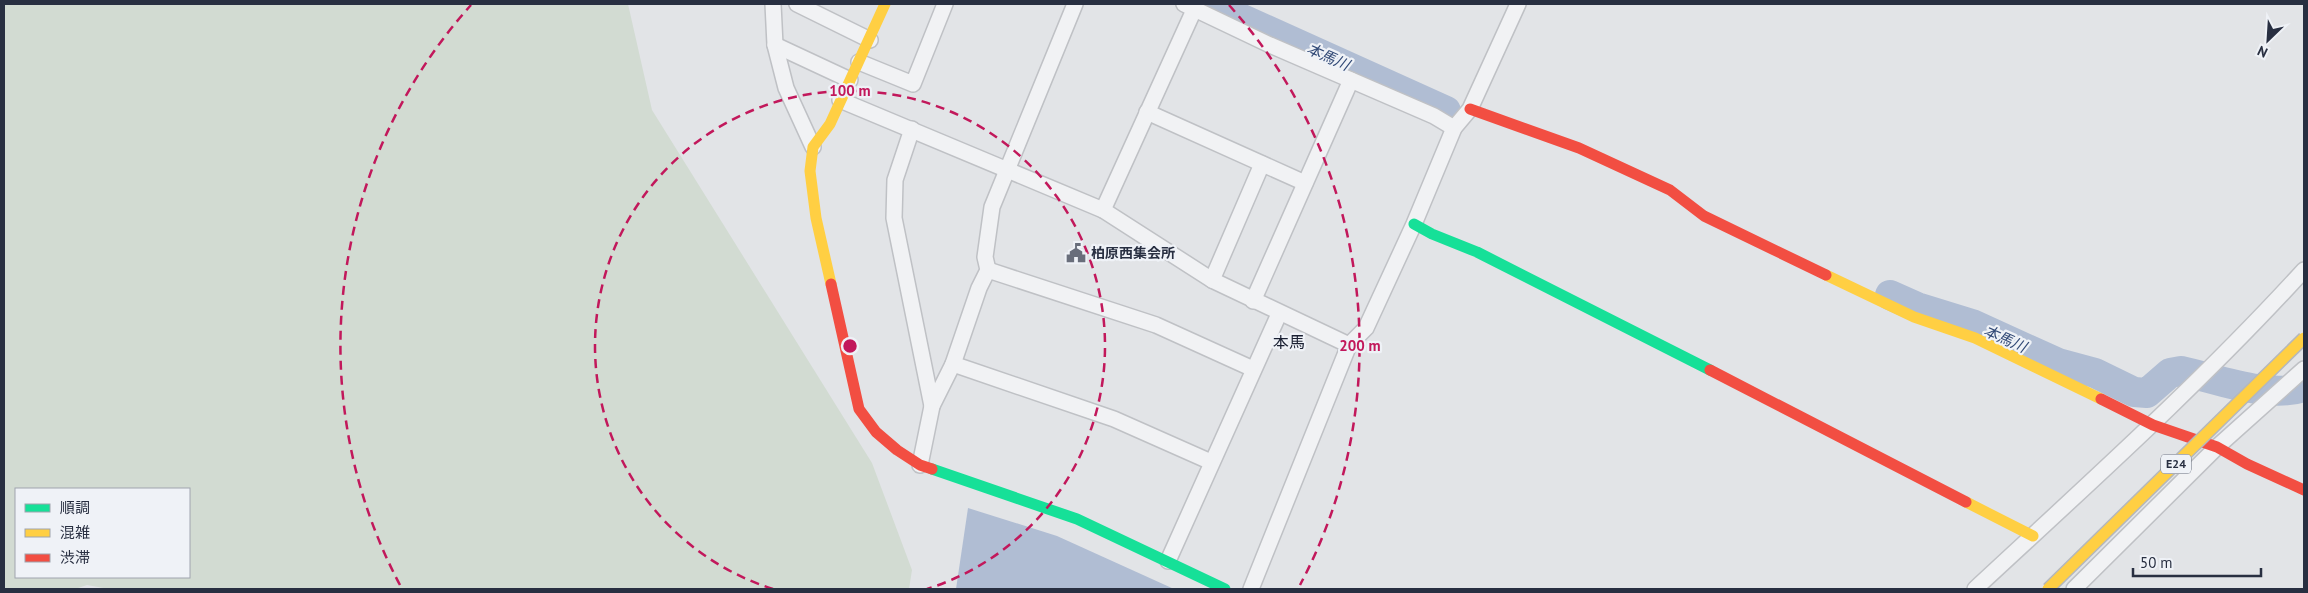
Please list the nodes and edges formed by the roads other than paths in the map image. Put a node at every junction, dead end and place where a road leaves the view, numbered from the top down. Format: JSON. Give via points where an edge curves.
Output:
{"nodes":[{"id":1,"x":773,"y":4,"type":"edge"},
{"id":2,"x":797,"y":4,"type":"edge"},
{"id":3,"x":885,"y":4,"type":"edge"},
{"id":4,"x":945,"y":4,"type":"edge"},
{"id":5,"x":1075,"y":4,"type":"edge"},
{"id":6,"x":1518,"y":4,"type":"edge"},
{"id":7,"x":1189,"y":7,"type":"edge"},
{"id":8,"x":870,"y":40,"type":"junction"},
{"id":9,"x":775,"y":45,"type":"junction"},
{"id":10,"x":859,"y":62,"type":"junction"},
{"id":11,"x":850,"y":80,"type":"junction"},
{"id":12,"x":1351,"y":80,"type":"junction"},
{"id":13,"x":840,"y":100,"type":"junction"},
{"id":14,"x":1147,"y":112,"type":"junction"},
{"id":15,"x":1462,"y":118,"type":"junction"},
{"id":16,"x":912,"y":129,"type":"junction"},
{"id":17,"x":814,"y":147,"type":"junction"},
{"id":18,"x":1262,"y":164,"type":"junction"},
{"id":19,"x":1007,"y":169,"type":"junction"},
{"id":20,"x":1305,"y":183,"type":"junction"},
{"id":21,"x":1103,"y":210,"type":"junction"},
{"id":22,"x":1414,"y":224,"type":"junction"},
{"id":23,"x":988,"y":270,"type":"junction"},
{"id":24,"x":2304,"y":270,"type":"edge"},
{"id":25,"x":1212,"y":280,"type":"junction"},
{"id":26,"x":1252,"y":300,"type":"junction"},
{"id":27,"x":1279,"y":314,"type":"junction"},
{"id":28,"x":2304,"y":338,"type":"edge"},
{"id":29,"x":1348,"y":345,"type":"junction"},
{"id":30,"x":953,"y":364,"type":"junction"},
{"id":31,"x":1253,"y":369,"type":"junction"},
{"id":32,"x":2304,"y":369,"type":"edge"},
{"id":33,"x":932,"y":406,"type":"junction"},
{"id":34,"x":2153,"y":425,"type":"junction"},
{"id":35,"x":2217,"y":447,"type":"junction"},
{"id":36,"x":1211,"y":462,"type":"junction"},
{"id":37,"x":920,"y":466,"type":"junction"},
{"id":38,"x":2304,"y":490,"type":"edge"},
{"id":39,"x":2032,"y":536,"type":"junction"},
{"id":40,"x":1168,"y":561,"type":"junction"},
{"id":41,"x":1225,"y":589,"type":"edge"},
{"id":42,"x":1250,"y":589,"type":"edge"},
{"id":43,"x":1975,"y":589,"type":"edge"},
{"id":44,"x":2048,"y":589,"type":"edge"},
{"id":45,"x":2074,"y":589,"type":"edge"}],
"edges":[{"from":1,"to":9,"type":"street"},
{"from":2,"to":8,"type":"street"},
{"from":3,"to":8,"type":"main road"},
{"from":4,"to":10,"type":"street","via":[[913,84]]},
{"from":5,"to":19,"type":"street"},
{"from":6,"to":15,"type":"street"},
{"from":7,"to":12,"type":"street"},
{"from":7,"to":14,"type":"street"},
{"from":8,"to":10,"type":"main road"},
{"from":9,"to":11,"type":"street"},
{"from":9,"to":17,"type":"street","via":[[786,88]]},
{"from":10,"to":11,"type":"main road"},
{"from":11,"to":13,"type":"main road"},
{"from":12,"to":15,"type":"street","via":[[1434,116]]},
{"from":12,"to":20,"type":"street"},
{"from":13,"to":16,"type":"street"},
{"from":13,"to":17,"type":"main road","via":[[830,124]]},
{"from":14,"to":18,"type":"street"},
{"from":14,"to":21,"type":"street"},
{"from":15,"to":22,"type":"street"},
{"from":15,"to":34,"type":"main road","via":[[1588,152],[1670,190],[1704,216],[1914,317],[1975,338]]},
{"from":16,"to":19,"type":"street"},
{"from":16,"to":33,"type":"street","via":[[895,180],[894,218]]},
{"from":17,"to":37,"type":"main road","via":[[810,171],[816,218],[859,410],[876,432]]},
{"from":18,"to":20,"type":"street"},
{"from":18,"to":25,"type":"street"},
{"from":19,"to":21,"type":"street"},
{"from":19,"to":23,"type":"street","via":[[992,207],[985,257]]},
{"from":20,"to":26,"type":"street"},
{"from":21,"to":25,"type":"street"},
{"from":22,"to":29,"type":"street","via":[[1366,328]]},
{"from":22,"to":39,"type":"main road","via":[[1477,252]]},
{"from":23,"to":30,"type":"street"},
{"from":23,"to":31,"type":"street","via":[[1156,325]]},
{"from":24,"to":34,"type":"street"},
{"from":25,"to":26,"type":"street"},
{"from":26,"to":27,"type":"street"},
{"from":27,"to":29,"type":"street"},
{"from":27,"to":31,"type":"street"},
{"from":28,"to":44,"type":"main road","number":"E24","bridge":true},
{"from":29,"to":42,"type":"street"},
{"from":30,"to":33,"type":"street"},
{"from":30,"to":36,"type":"street","via":[[1114,419]]},
{"from":31,"to":36,"type":"street"},
{"from":32,"to":35,"type":"street"},
{"from":33,"to":37,"type":"street"},
{"from":34,"to":35,"type":"main road"},
{"from":34,"to":39,"type":"street"},
{"from":35,"to":38,"type":"main road"},
{"from":35,"to":45,"type":"street"},
{"from":36,"to":40,"type":"street"},
{"from":37,"to":40,"type":"main road","via":[[1077,519]]},
{"from":39,"to":43,"type":"street"},
{"from":40,"to":41,"type":"main road"}]}
